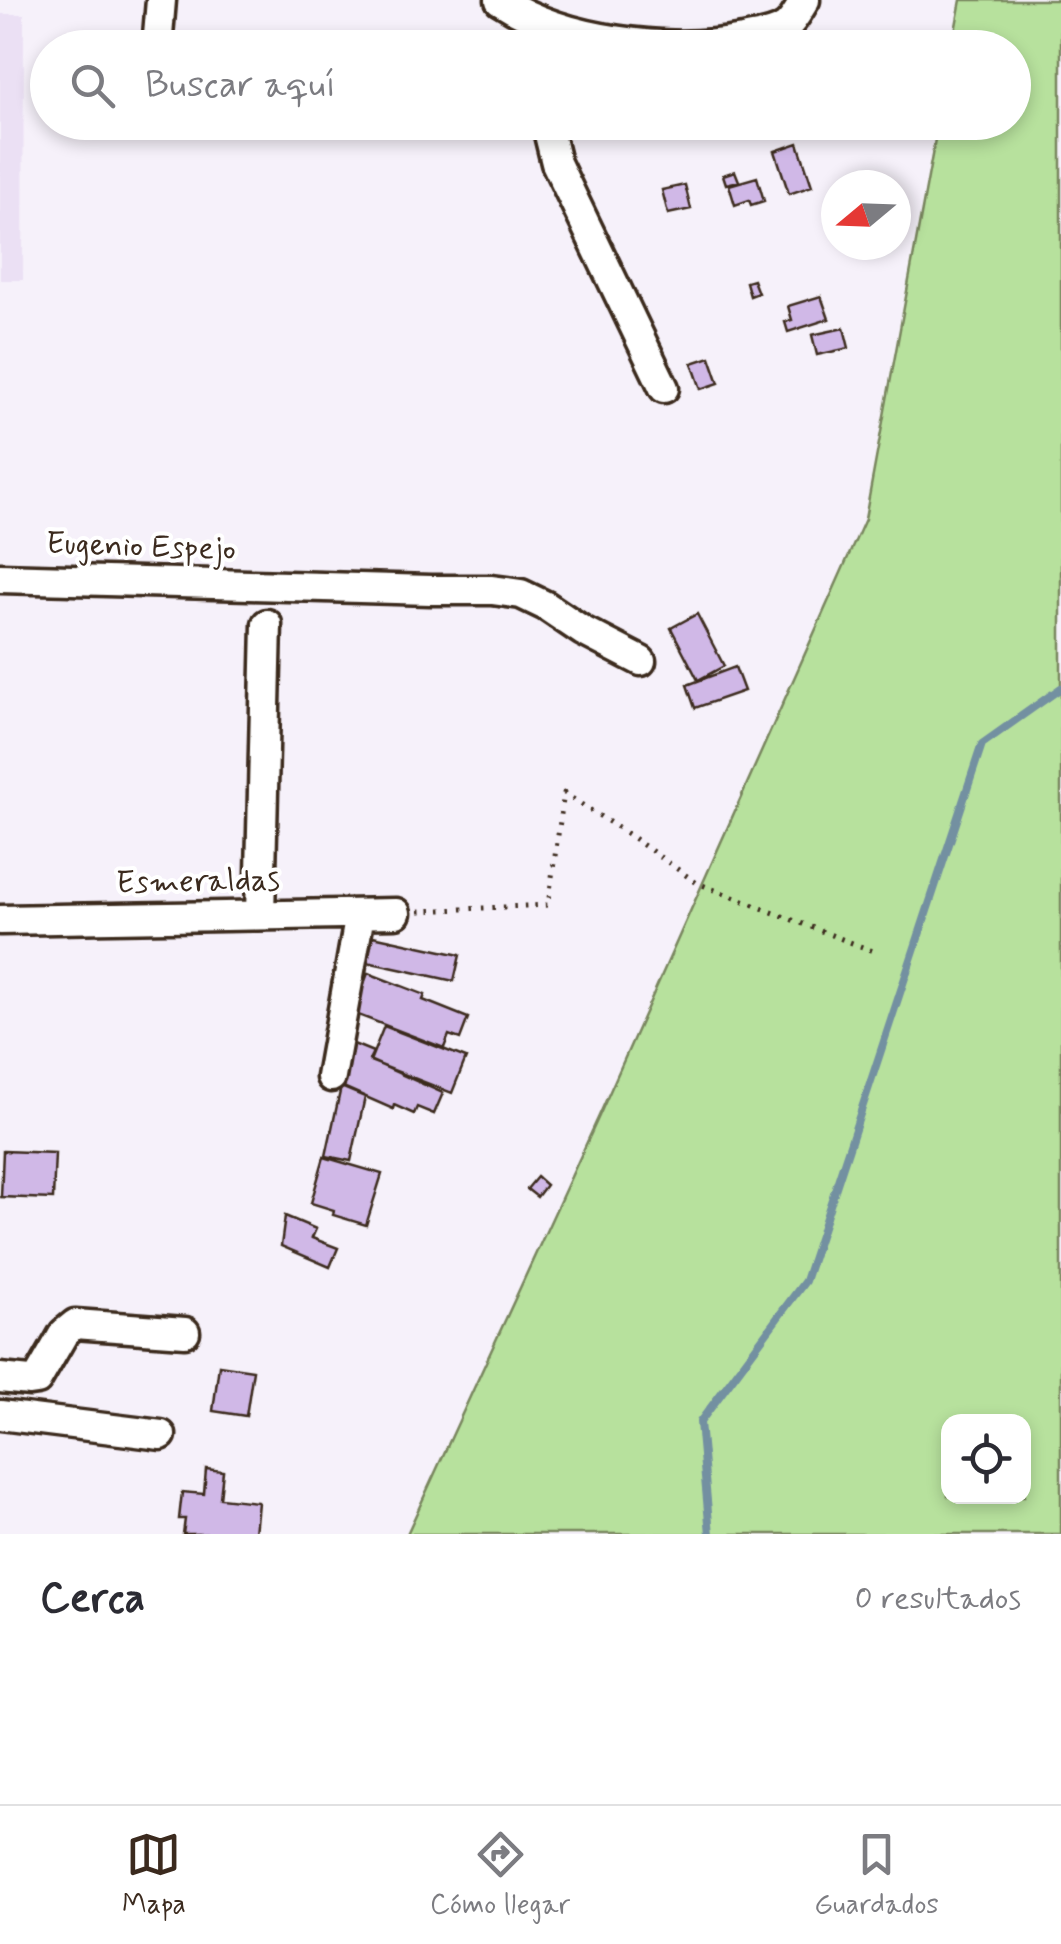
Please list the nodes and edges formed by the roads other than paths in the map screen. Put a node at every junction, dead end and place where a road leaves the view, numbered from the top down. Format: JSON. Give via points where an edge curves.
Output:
{"nodes":[{"id":1,"x":161,"y":0,"type":"edge"},
{"id":2,"x":500,"y":0,"type":"edge"},
{"id":3,"x":805,"y":0,"type":"edge"},
{"id":4,"x":158,"y":30,"type":"edge"},
{"id":5,"x":541,"y":30,"type":"edge"},
{"id":6,"x":779,"y":30,"type":"edge"},
{"id":7,"x":550,"y":140,"type":"edge"},
{"id":8,"x":664,"y":388,"type":"dead end"},
{"id":9,"x":0,"y":578,"type":"edge"},
{"id":10,"x":268,"y":624,"type":"dead end"},
{"id":11,"x":641,"y":661,"type":"dead end"},
{"id":12,"x":396,"y":913,"type":"road end"},
{"id":13,"x":360,"y":914,"type":"junction"},
{"id":14,"x":260,"y":916,"type":"junction"},
{"id":15,"x":0,"y":920,"type":"edge"},
{"id":16,"x":331,"y":1077,"type":"dead end"},
{"id":17,"x":184,"y":1332,"type":"dead end"},
{"id":18,"x":0,"y":1378,"type":"edge"},
{"id":19,"x":0,"y":1415,"type":"edge"},
{"id":20,"x":161,"y":1435,"type":"dead end"}],
"edges":[{"from":1,"to":4,"type":"street"},
{"from":2,"to":5,"type":"street"},
{"from":3,"to":6,"type":"street"},
{"from":7,"to":8,"type":"street"},
{"from":9,"to":11,"type":"street","name":"Eugenio Espejo","via":[[492,590],[521,594]]},
{"from":10,"to":14,"type":"street"},
{"from":12,"to":13,"type":"street","name":"Esmeraldas"},
{"from":13,"to":14,"type":"street","name":"Esmeraldas"},
{"from":13,"to":16,"type":"street"},
{"from":14,"to":15,"type":"street","name":"Esmeraldas"},
{"from":17,"to":18,"type":"street","via":[[75,1324],[37,1380]]},
{"from":19,"to":20,"type":"street"}]}
